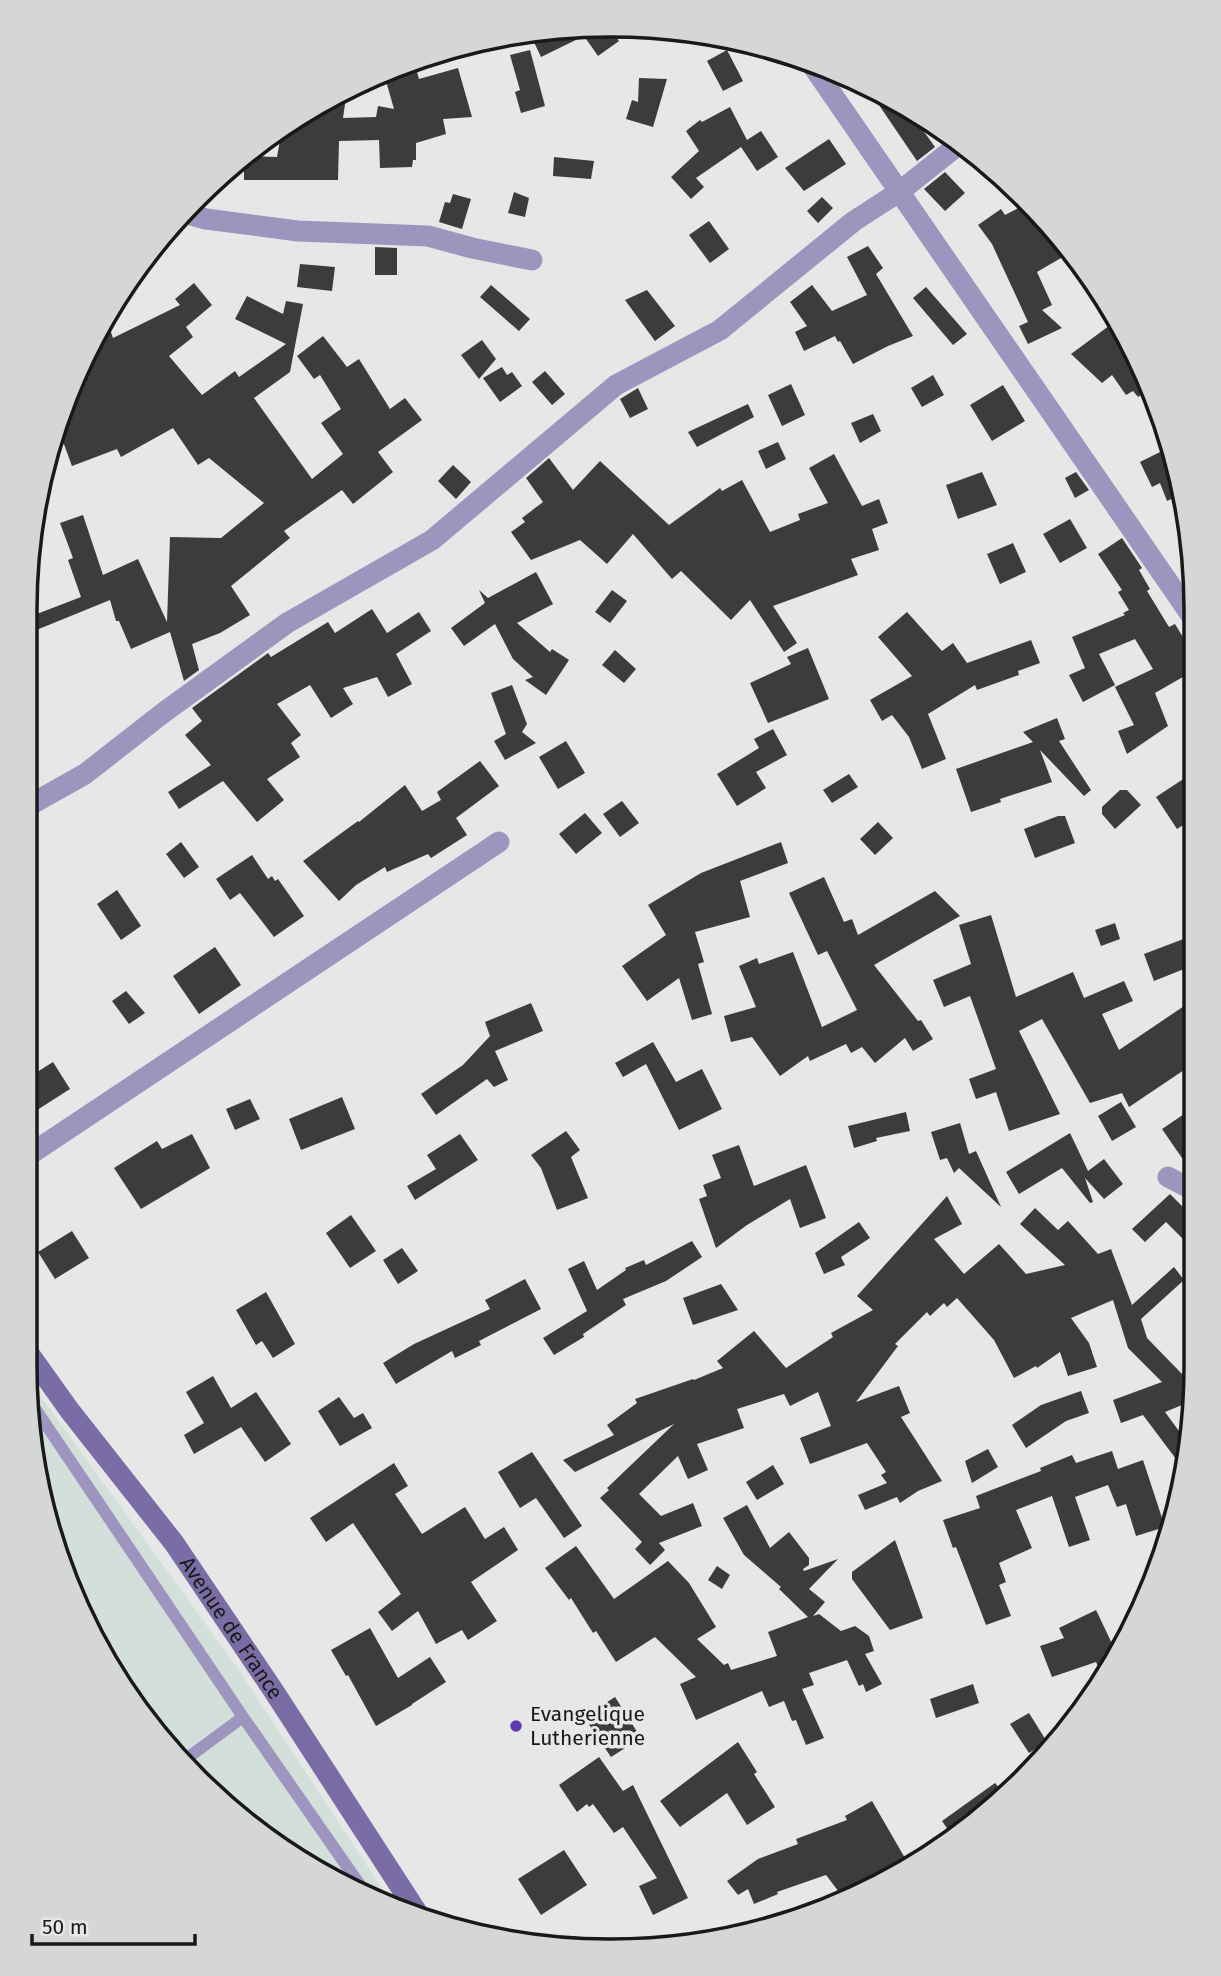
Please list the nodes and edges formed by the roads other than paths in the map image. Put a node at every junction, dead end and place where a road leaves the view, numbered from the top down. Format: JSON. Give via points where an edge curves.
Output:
{"nodes":[{"id":1,"x":820,"y":76,"type":"edge"},
{"id":2,"x":952,"y":150,"type":"edge"},
{"id":3,"x":899,"y":192,"type":"junction"},
{"id":4,"x":195,"y":216,"type":"edge"},
{"id":5,"x":532,"y":260,"type":"dead end"},
{"id":6,"x":1184,"y":605,"type":"edge"},
{"id":7,"x":37,"y":801,"type":"edge"},
{"id":8,"x":499,"y":842,"type":"dead end"},
{"id":9,"x":37,"y":1150,"type":"edge"},
{"id":10,"x":1168,"y":1177,"type":"dead end"},
{"id":11,"x":1184,"y":1185,"type":"edge"},
{"id":12,"x":37,"y":1365,"type":"edge"},
{"id":13,"x":39,"y":1411,"type":"edge"},
{"id":14,"x":70,"y":1411,"type":"junction"},
{"id":15,"x":40,"y":1418,"type":"edge"},
{"id":16,"x":243,"y":1717,"type":"junction"},
{"id":17,"x":190,"y":1756,"type":"edge"},
{"id":18,"x":356,"y":1880,"type":"edge"},
{"id":19,"x":411,"y":1904,"type":"edge"}],
"edges":[{"from":1,"to":3,"type":"street"},
{"from":2,"to":3,"type":"street"},
{"from":3,"to":6,"type":"street"},
{"from":3,"to":7,"type":"street","via":[[854,221],[720,330],[616,385],[432,540],[287,623],[85,774]]},
{"from":4,"to":5,"type":"street","via":[[298,231],[428,236]]},
{"from":8,"to":9,"type":"street"},
{"from":10,"to":11,"type":"street"},
{"from":12,"to":14,"type":"street","name":"Avenue de France"},
{"from":13,"to":14,"type":"lane"},
{"from":14,"to":19,"type":"street","name":"Avenue de France","via":[[174,1543]]},
{"from":15,"to":16,"type":"lane"},
{"from":16,"to":17,"type":"lane"},
{"from":16,"to":18,"type":"lane"}]}
